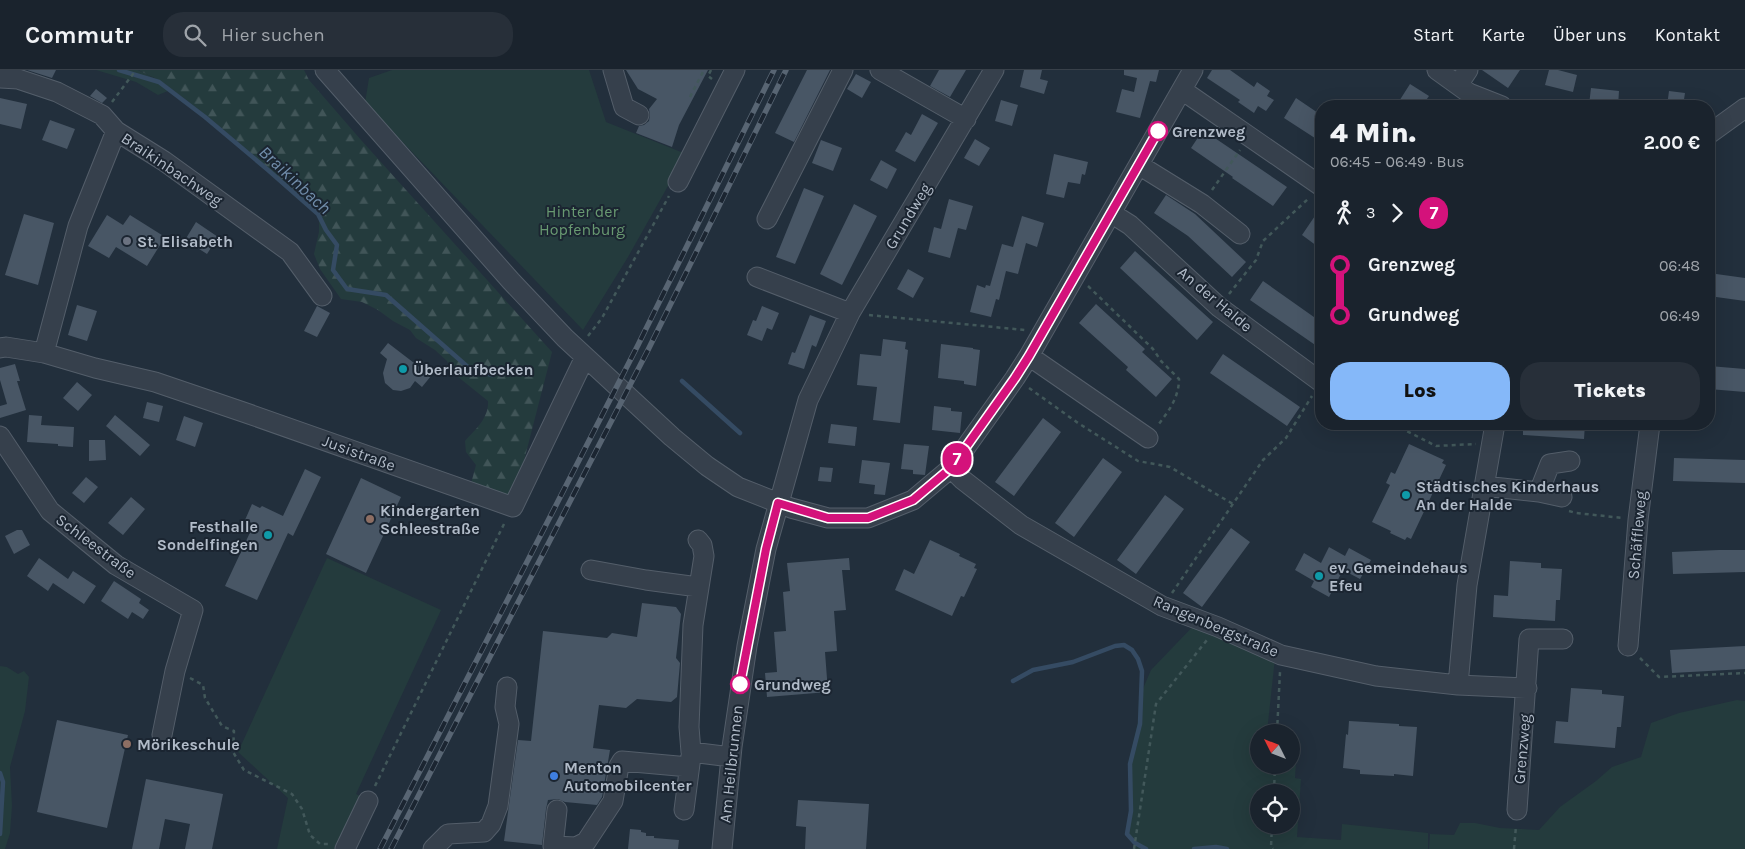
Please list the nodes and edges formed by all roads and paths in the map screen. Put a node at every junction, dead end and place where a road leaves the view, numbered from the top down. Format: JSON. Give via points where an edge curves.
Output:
{"nodes":[{"id":1,"x":136,"y":70,"type":"edge"},
{"id":2,"x":326,"y":70,"type":"edge"},
{"id":3,"x":613,"y":70,"type":"edge"},
{"id":4,"x":704,"y":70,"type":"edge"},
{"id":5,"x":711,"y":70,"type":"edge"},
{"id":6,"x":735,"y":70,"type":"edge"},
{"id":7,"x":844,"y":70,"type":"edge"},
{"id":8,"x":880,"y":70,"type":"edge"},
{"id":9,"x":994,"y":70,"type":"edge"},
{"id":10,"x":1193,"y":70,"type":"edge"},
{"id":11,"x":1437,"y":70,"type":"edge"},
{"id":12,"x":708,"y":76,"type":"dead end"},
{"id":13,"x":0,"y":78,"type":"edge"},
{"id":14,"x":1464,"y":89,"type":"edge"},
{"id":15,"x":1182,"y":90,"type":"junction"},
{"id":16,"x":690,"y":97,"type":"dead end"},
{"id":17,"x":1489,"y":100,"type":"edge"},
{"id":18,"x":1745,"y":108,"type":"edge"},
{"id":19,"x":102,"y":115,"type":"junction"},
{"id":20,"x":639,"y":115,"type":"dead end"},
{"id":21,"x":966,"y":119,"type":"junction"},
{"id":22,"x":1715,"y":130,"type":"edge"},
{"id":23,"x":116,"y":131,"type":"junction"},
{"id":24,"x":1249,"y":136,"type":"junction"},
{"id":25,"x":1139,"y":165,"type":"junction"},
{"id":26,"x":678,"y":182,"type":"joint"},
{"id":27,"x":1315,"y":187,"type":"edge"},
{"id":28,"x":1315,"y":192,"type":"edge"},
{"id":29,"x":1202,"y":204,"type":"junction"},
{"id":30,"x":1111,"y":213,"type":"junction"},
{"id":31,"x":767,"y":219,"type":"dead end"},
{"id":32,"x":1240,"y":234,"type":"dead end"},
{"id":33,"x":1076,"y":275,"type":"junction"},
{"id":34,"x":757,"y":277,"type":"dead end"},
{"id":35,"x":322,"y":296,"type":"dead end"},
{"id":36,"x":1219,"y":307,"type":"junction"},
{"id":37,"x":850,"y":314,"type":"junction"},
{"id":38,"x":1043,"y":332,"type":"junction"},
{"id":39,"x":0,"y":348,"type":"edge"},
{"id":40,"x":44,"y":353,"type":"junction"},
{"id":41,"x":1029,"y":356,"type":"junction"},
{"id":42,"x":585,"y":357,"type":"junction"},
{"id":43,"x":1015,"y":378,"type":"junction"},
{"id":44,"x":1315,"y":383,"type":"edge"},
{"id":45,"x":1315,"y":392,"type":"edge"},
{"id":46,"x":1405,"y":430,"type":"edge"},
{"id":47,"x":1649,"y":430,"type":"edge"},
{"id":48,"x":1493,"y":433,"type":"edge"},
{"id":49,"x":0,"y":436,"type":"edge"},
{"id":50,"x":1148,"y":438,"type":"joint"},
{"id":51,"x":1570,"y":461,"type":"dead end"},
{"id":52,"x":951,"y":468,"type":"junction"},
{"id":53,"x":1484,"y":486,"type":"junction"},
{"id":54,"x":1538,"y":492,"type":"junction"},
{"id":55,"x":1562,"y":502,"type":"joint"},
{"id":56,"x":778,"y":503,"type":"junction"},
{"id":57,"x":1234,"y":504,"type":"junction"},
{"id":58,"x":513,"y":507,"type":"junction"},
{"id":59,"x":1638,"y":520,"type":"junction"},
{"id":60,"x":698,"y":540,"type":"dead end"},
{"id":61,"x":591,"y":570,"type":"dead end"},
{"id":62,"x":698,"y":587,"type":"junction"},
{"id":63,"x":1162,"y":606,"type":"junction"},
{"id":64,"x":1218,"y":627,"type":"junction"},
{"id":65,"x":1563,"y":638,"type":"dead end"},
{"id":66,"x":1628,"y":646,"type":"joint"},
{"id":67,"x":1281,"y":654,"type":"junction"},
{"id":68,"x":175,"y":671,"type":"junction"},
{"id":69,"x":1745,"y":673,"type":"edge"},
{"id":70,"x":1458,"y":685,"type":"junction"},
{"id":71,"x":508,"y":687,"type":"dead end"},
{"id":72,"x":1527,"y":688,"type":"junction"},
{"id":73,"x":1277,"y":724,"type":"edge"},
{"id":74,"x":162,"y":735,"type":"dead end"},
{"id":75,"x":730,"y":757,"type":"junction"},
{"id":76,"x":690,"y":760,"type":"junction"},
{"id":77,"x":368,"y":801,"type":"joint"},
{"id":78,"x":557,"y":810,"type":"dead end"},
{"id":79,"x":684,"y":810,"type":"dead end"},
{"id":80,"x":1517,"y":810,"type":"joint"},
{"id":81,"x":1272,"y":834,"type":"edge"},
{"id":82,"x":346,"y":847,"type":"edge"},
{"id":83,"x":433,"y":849,"type":"edge"},
{"id":84,"x":722,"y":849,"type":"edge"},
{"id":85,"x":1134,"y":849,"type":"edge"},
{"id":86,"x":1273,"y":849,"type":"edge"},
{"id":87,"x":1514,"y":849,"type":"edge"}],
"edges":[{"from":1,"to":19,"type":"path"},
{"from":2,"to":42,"type":"street","via":[[505,274]]},
{"from":3,"to":20,"type":"street","via":[[624,107]]},
{"from":4,"to":16,"type":"path"},
{"from":5,"to":12,"type":"path"},
{"from":6,"to":26,"type":"street"},
{"from":7,"to":31,"type":"street"},
{"from":8,"to":21,"type":"street"},
{"from":9,"to":21,"type":"street","name":"Grundweg"},
{"from":10,"to":15,"type":"street"},
{"from":11,"to":14,"type":"street"},
{"from":13,"to":19,"type":"street","name":"Braikinbachweg","via":[[18,79],[56,92]]},
{"from":14,"to":17,"type":"street"},
{"from":15,"to":24,"type":"street"},
{"from":15,"to":25,"type":"street"},
{"from":18,"to":22,"type":"street"},
{"from":19,"to":23,"type":"street","name":"Braikinbachweg"},
{"from":21,"to":37,"type":"street","name":"Grundweg"},
{"from":23,"to":35,"type":"street","name":"Braikinbachweg","via":[[164,161],[290,252]]},
{"from":23,"to":40,"type":"street","via":[[78,226]]},
{"from":24,"to":27,"type":"street"},
{"from":24,"to":29,"type":"path"},
{"from":25,"to":29,"type":"street"},
{"from":25,"to":30,"type":"street"},
{"from":26,"to":42,"type":"path","via":[[602,318],[584,342]]},
{"from":28,"to":36,"type":"path","via":[[1263,241],[1256,260]]},
{"from":29,"to":32,"type":"street"},
{"from":30,"to":33,"type":"street"},
{"from":30,"to":36,"type":"street","name":"An der Halde","via":[[1130,225]]},
{"from":33,"to":38,"type":"street"},
{"from":33,"to":50,"type":"path","via":[[1153,349],[1179,379],[1179,389],[1169,412]]},
{"from":34,"to":37,"type":"street"},
{"from":36,"to":44,"type":"street","name":"An der Halde"},
{"from":37,"to":38,"type":"path"},
{"from":37,"to":56,"type":"street","name":"Grundweg","via":[[808,400]]},
{"from":38,"to":41,"type":"street"},
{"from":39,"to":40,"type":"street","name":"Jusistraße"},
{"from":40,"to":58,"type":"street","name":"Jusistraße","via":[[155,382]]},
{"from":41,"to":43,"type":"street"},
{"from":41,"to":50,"type":"street"},
{"from":42,"to":56,"type":"street","via":[[707,466],[738,487]]},
{"from":42,"to":58,"type":"street"},
{"from":43,"to":52,"type":"street"},
{"from":43,"to":57,"type":"path","via":[[1138,461],[1170,467]]},
{"from":45,"to":57,"type":"path","via":[[1286,438],[1263,460]]},
{"from":46,"to":48,"type":"path","via":[[1436,446],[1449,446]]},
{"from":47,"to":59,"type":"street","name":"Schäffleweg"},
{"from":48,"to":53,"type":"street"},
{"from":49,"to":68,"type":"street","name":"Schleestraße","via":[[50,511],[116,565],[193,610]]},
{"from":51,"to":54,"type":"street","via":[[1550,464]]},
{"from":52,"to":56,"type":"street","via":[[913,500],[868,518],[828,518]]},
{"from":52,"to":63,"type":"street","name":"Rangenbergstraße","via":[[1021,525]]},
{"from":53,"to":54,"type":"street"},
{"from":53,"to":70,"type":"street","via":[[1467,585]]},
{"from":54,"to":55,"type":"street"},
{"from":55,"to":59,"type":"path","via":[[1576,513]]},
{"from":56,"to":75,"type":"street","name":"Am Heilbrunnen","via":[[747,646]]},
{"from":57,"to":63,"type":"path"},
{"from":58,"to":77,"type":"path"},
{"from":59,"to":66,"type":"street","name":"Schäffleweg"},
{"from":60,"to":62,"type":"street","via":[[704,556]]},
{"from":61,"to":62,"type":"street"},
{"from":62,"to":76,"type":"street","via":[[693,625]]},
{"from":63,"to":64,"type":"street","name":"Rangenbergstraße"},
{"from":64,"to":67,"type":"street","name":"Rangenbergstraße"},
{"from":64,"to":85,"type":"path","via":[[1156,704]]},
{"from":65,"to":72,"type":"street","name":"Grenzweg","via":[[1529,639]]},
{"from":66,"to":69,"type":"path","via":[[1659,677]]},
{"from":67,"to":70,"type":"street","name":"Rangenbergstraße","via":[[1376,676]]},
{"from":67,"to":73,"type":"path"},
{"from":68,"to":74,"type":"street"},
{"from":68,"to":82,"type":"path","via":[[203,685],[205,698],[222,726],[234,731],[233,752],[244,770],[292,794],[302,809],[310,835],[320,844]]},
{"from":70,"to":72,"type":"street"},
{"from":71,"to":83,"type":"street","via":[[505,707],[509,724],[498,806],[491,824],[484,832],[448,834]]},
{"from":72,"to":80,"type":"street","name":"Grenzweg"},
{"from":75,"to":76,"type":"street"},
{"from":75,"to":84,"type":"street","name":"Am Heilbrunnen"},
{"from":76,"to":78,"type":"street","via":[[622,761],[613,801],[586,842],[576,847],[554,846]]},
{"from":76,"to":79,"type":"street"},
{"from":77,"to":82,"type":"street"},
{"from":80,"to":87,"type":"path"},
{"from":81,"to":86,"type":"path"}]}
